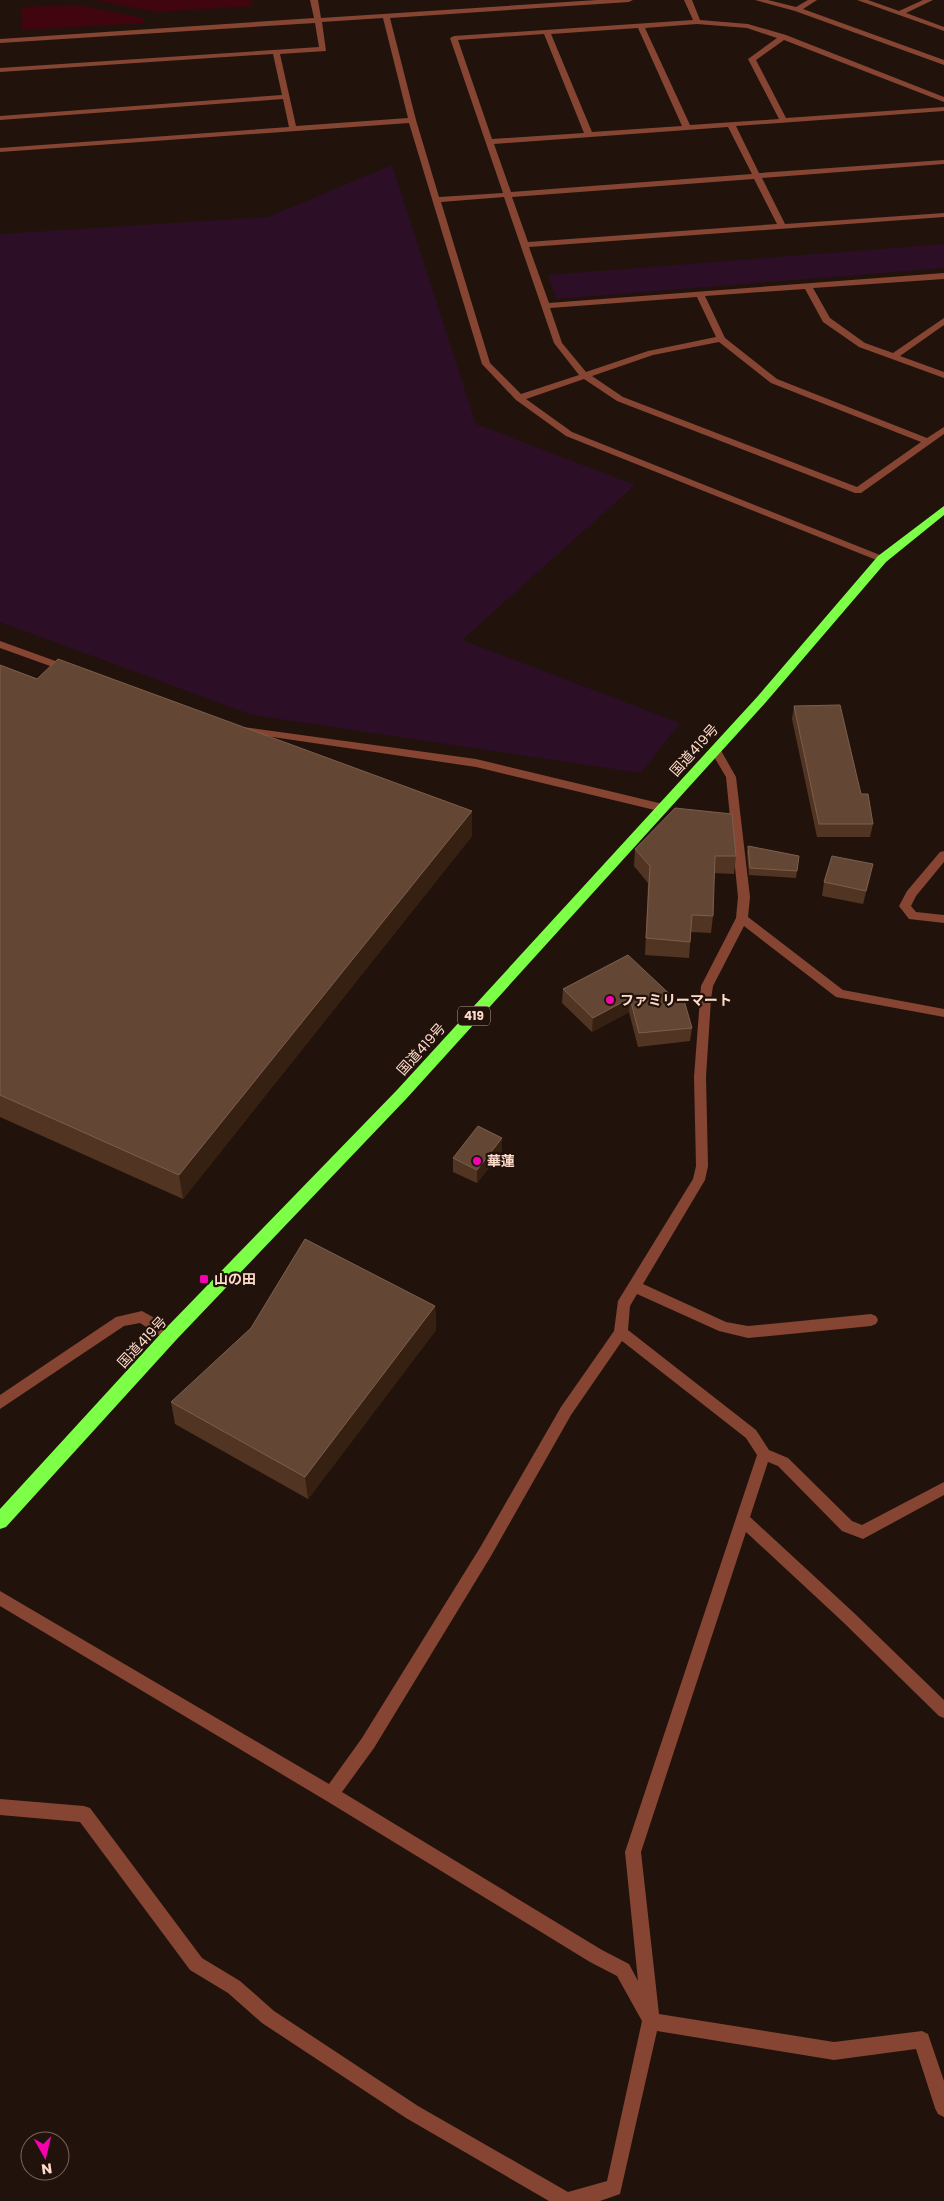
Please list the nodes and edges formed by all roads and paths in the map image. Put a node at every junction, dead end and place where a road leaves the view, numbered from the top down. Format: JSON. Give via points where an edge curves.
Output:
{"nodes":[{"id":1,"x":314,"y":0,"type":"edge"},
{"id":2,"x":629,"y":0,"type":"edge"},
{"id":3,"x":688,"y":0,"type":"edge"},
{"id":4,"x":759,"y":0,"type":"edge"},
{"id":5,"x":813,"y":0,"type":"edge"},
{"id":6,"x":861,"y":0,"type":"edge"},
{"id":7,"x":929,"y":0,"type":"edge"},
{"id":8,"x":797,"y":9,"type":"junction"},
{"id":9,"x":901,"y":13,"type":"junction"},
{"id":10,"x":386,"y":17,"type":"junction"},
{"id":11,"x":319,"y":21,"type":"junction"},
{"id":12,"x":697,"y":22,"type":"junction"},
{"id":13,"x":640,"y":26,"type":"junction"},
{"id":14,"x":944,"y":29,"type":"edge"},
{"id":15,"x":547,"y":32,"type":"junction"},
{"id":16,"x":783,"y":37,"type":"junction"},
{"id":17,"x":0,"y":41,"type":"edge"},
{"id":18,"x":276,"y":52,"type":"junction"},
{"id":19,"x":944,"y":63,"type":"edge"},
{"id":20,"x":0,"y":70,"type":"edge"},
{"id":21,"x":286,"y":97,"type":"junction"},
{"id":22,"x":944,"y":100,"type":"edge"},
{"id":23,"x":944,"y":109,"type":"edge"},
{"id":24,"x":0,"y":118,"type":"edge"},
{"id":25,"x":412,"y":120,"type":"junction"},
{"id":26,"x":784,"y":122,"type":"junction"},
{"id":27,"x":731,"y":125,"type":"junction"},
{"id":28,"x":687,"y":128,"type":"junction"},
{"id":29,"x":293,"y":129,"type":"junction"},
{"id":30,"x":589,"y":135,"type":"junction"},
{"id":31,"x":489,"y":142,"type":"junction"},
{"id":32,"x":0,"y":150,"type":"edge"},
{"id":33,"x":944,"y":162,"type":"edge"},
{"id":34,"x":757,"y":177,"type":"junction"},
{"id":35,"x":508,"y":194,"type":"junction"},
{"id":36,"x":436,"y":200,"type":"junction"},
{"id":37,"x":944,"y":216,"type":"edge"},
{"id":38,"x":782,"y":226,"type":"junction"},
{"id":39,"x":523,"y":245,"type":"junction"},
{"id":40,"x":944,"y":276,"type":"edge"},
{"id":41,"x":808,"y":286,"type":"junction"},
{"id":42,"x":700,"y":294,"type":"junction"},
{"id":43,"x":545,"y":306,"type":"junction"},
{"id":44,"x":944,"y":321,"type":"edge"},
{"id":45,"x":721,"y":339,"type":"junction"},
{"id":46,"x":894,"y":357,"type":"junction"},
{"id":47,"x":944,"y":375,"type":"edge"},
{"id":48,"x":584,"y":376,"type":"junction"},
{"id":49,"x":519,"y":398,"type":"junction"},
{"id":50,"x":944,"y":430,"type":"edge"},
{"id":51,"x":928,"y":442,"type":"junction"},
{"id":52,"x":944,"y":509,"type":"edge"},
{"id":53,"x":882,"y":559,"type":"junction"},
{"id":54,"x":0,"y":644,"type":"edge"},
{"id":55,"x":82,"y":675,"type":"edge"},
{"id":56,"x":228,"y":727,"type":"edge"},
{"id":57,"x":715,"y":750,"type":"junction"},
{"id":58,"x":664,"y":808,"type":"junction"},
{"id":59,"x":944,"y":855,"type":"edge"},
{"id":60,"x":742,"y":918,"type":"junction"},
{"id":61,"x":944,"y":919,"type":"edge"},
{"id":62,"x":944,"y":1013,"type":"edge"},
{"id":63,"x":634,"y":1286,"type":"junction"},
{"id":64,"x":871,"y":1320,"type":"dead end"},
{"id":65,"x":621,"y":1332,"type":"junction"},
{"id":66,"x":172,"y":1334,"type":"junction"},
{"id":67,"x":0,"y":1403,"type":"edge"},
{"id":68,"x":764,"y":1454,"type":"junction"},
{"id":69,"x":944,"y":1488,"type":"edge"},
{"id":70,"x":742,"y":1519,"type":"junction"},
{"id":71,"x":0,"y":1521,"type":"edge"},
{"id":72,"x":0,"y":1598,"type":"edge"},
{"id":73,"x":944,"y":1712,"type":"edge"},
{"id":74,"x":331,"y":1794,"type":"junction"},
{"id":75,"x":0,"y":1807,"type":"edge"},
{"id":76,"x":651,"y":2021,"type":"junction"},
{"id":77,"x":944,"y":2108,"type":"edge"},
{"id":78,"x":568,"y":2201,"type":"edge"}],
"edges":[{"from":1,"to":11,"type":"street"},
{"from":2,"to":10,"type":"street"},
{"from":3,"to":12,"type":"street"},
{"from":4,"to":8,"type":"street"},
{"from":5,"to":8,"type":"street"},
{"from":6,"to":9,"type":"street"},
{"from":7,"to":9,"type":"street"},
{"from":8,"to":19,"type":"street"},
{"from":9,"to":14,"type":"street"},
{"from":10,"to":11,"type":"street"},
{"from":10,"to":25,"type":"street"},
{"from":11,"to":17,"type":"street"},
{"from":11,"to":18,"type":"street","via":[[323,49]]},
{"from":12,"to":13,"type":"street"},
{"from":12,"to":16,"type":"street","via":[[748,26]]},
{"from":13,"to":15,"type":"street"},
{"from":13,"to":28,"type":"street"},
{"from":15,"to":30,"type":"street"},
{"from":15,"to":31,"type":"street","via":[[454,38]]},
{"from":16,"to":22,"type":"street"},
{"from":16,"to":26,"type":"street","via":[[752,59]]},
{"from":18,"to":20,"type":"street"},
{"from":18,"to":21,"type":"street"},
{"from":21,"to":24,"type":"street"},
{"from":21,"to":29,"type":"street"},
{"from":23,"to":26,"type":"street"},
{"from":25,"to":29,"type":"street"},
{"from":25,"to":36,"type":"street"},
{"from":26,"to":27,"type":"street"},
{"from":27,"to":28,"type":"street"},
{"from":27,"to":34,"type":"street"},
{"from":28,"to":30,"type":"street"},
{"from":29,"to":32,"type":"street"},
{"from":30,"to":31,"type":"street"},
{"from":31,"to":35,"type":"street"},
{"from":33,"to":34,"type":"street"},
{"from":34,"to":35,"type":"street"},
{"from":34,"to":38,"type":"street"},
{"from":35,"to":36,"type":"street"},
{"from":35,"to":39,"type":"street"},
{"from":36,"to":49,"type":"street","via":[[486,364]]},
{"from":37,"to":38,"type":"street"},
{"from":38,"to":39,"type":"street"},
{"from":39,"to":43,"type":"street"},
{"from":40,"to":41,"type":"street"},
{"from":41,"to":42,"type":"street"},
{"from":41,"to":46,"type":"street","via":[[826,320],[862,345]]},
{"from":42,"to":43,"type":"street"},
{"from":42,"to":45,"type":"street"},
{"from":43,"to":48,"type":"street","via":[[558,343]]},
{"from":44,"to":46,"type":"street"},
{"from":45,"to":48,"type":"street","via":[[651,353]]},
{"from":45,"to":51,"type":"street","via":[[774,381]]},
{"from":46,"to":47,"type":"street"},
{"from":48,"to":49,"type":"street"},
{"from":48,"to":51,"type":"street","via":[[620,399],[858,490]]},
{"from":49,"to":53,"type":"street","via":[[569,434]]},
{"from":50,"to":51,"type":"street"},
{"from":52,"to":53,"type":"highway","name":"国道419号","number":"419"},
{"from":53,"to":57,"type":"highway","name":"国道419号","number":"419"},
{"from":54,"to":55,"type":"street"},
{"from":56,"to":58,"type":"street","via":[[476,763]]},
{"from":57,"to":58,"type":"highway","name":"国道419号","number":"419"},
{"from":57,"to":60,"type":"street","via":[[731,777],[744,896]]},
{"from":58,"to":66,"type":"highway","name":"国道419号","number":"419","via":[[402,1094]]},
{"from":59,"to":61,"type":"street","via":[[911,894],[905,906],[913,916]]},
{"from":60,"to":62,"type":"street","via":[[840,994]]},
{"from":60,"to":63,"type":"street","via":[[707,986],[700,1077],[702,1166],[699,1180]]},
{"from":63,"to":64,"type":"street","via":[[724,1327],[748,1332]]},
{"from":63,"to":65,"type":"street","via":[[624,1305]]},
{"from":65,"to":68,"type":"street","via":[[751,1434]]},
{"from":65,"to":74,"type":"street","via":[[566,1411],[389,1710]]},
{"from":66,"to":67,"type":"street","via":[[142,1317],[121,1321]]},
{"from":66,"to":71,"type":"highway","name":"国道419号","number":"419"},
{"from":68,"to":69,"type":"street","via":[[783,1462],[847,1526],[862,1532]]},
{"from":68,"to":70,"type":"street"},
{"from":70,"to":73,"type":"street"},
{"from":70,"to":76,"type":"street","via":[[633,1852]]},
{"from":72,"to":74,"type":"street"},
{"from":74,"to":76,"type":"street","via":[[623,1970]]},
{"from":75,"to":78,"type":"street","via":[[84,1814],[196,1964],[234,1987],[268,2017],[412,2112]]},
{"from":76,"to":77,"type":"street","via":[[834,2051],[922,2040]]},
{"from":76,"to":78,"type":"street","via":[[614,2188]]}]}
